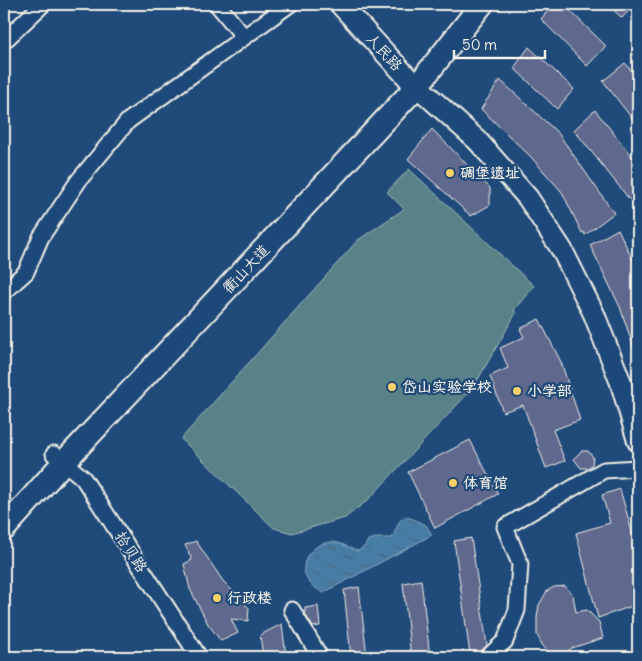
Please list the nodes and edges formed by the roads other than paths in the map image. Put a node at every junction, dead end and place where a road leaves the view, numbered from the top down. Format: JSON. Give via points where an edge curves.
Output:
{"nodes":[{"id":1,"x":43,"y":4,"type":"edge"},
{"id":2,"x":217,"y":4,"type":"edge"},
{"id":3,"x":290,"y":4,"type":"edge"},
{"id":4,"x":340,"y":4,"type":"edge"},
{"id":5,"x":466,"y":4,"type":"edge"},
{"id":6,"x":482,"y":4,"type":"edge"},
{"id":7,"x":244,"y":37,"type":"junction"},
{"id":8,"x":4,"y":41,"type":"edge"},
{"id":9,"x":413,"y":82,"type":"junction"},
{"id":10,"x":4,"y":292,"type":"edge"},
{"id":11,"x":638,"y":442,"type":"edge"},
{"id":12,"x":59,"y":458,"type":"junction"},
{"id":13,"x":638,"y":468,"type":"edge"},
{"id":14,"x":4,"y":510,"type":"edge"},
{"id":15,"x":4,"y":529,"type":"edge"},
{"id":16,"x":292,"y":610,"type":"dead end"},
{"id":17,"x":200,"y":657,"type":"edge"},
{"id":18,"x":320,"y":657,"type":"edge"},
{"id":19,"x":488,"y":657,"type":"edge"}],
"edges":[{"from":1,"to":8,"type":"street"},
{"from":2,"to":7,"type":"street"},
{"from":3,"to":7,"type":"street"},
{"from":4,"to":9,"type":"street","name":"人民路"},
{"from":5,"to":9,"type":"main road","name":"衢山大道"},
{"from":6,"to":9,"type":"main road","name":"衢山大道"},
{"from":7,"to":10,"type":"street","via":[[128,121],[79,180],[41,237],[26,272]]},
{"from":9,"to":11,"type":"street","name":"人民路","via":[[477,140],[528,198],[562,250],[594,314],[621,383]]},
{"from":9,"to":12,"type":"main road","name":"衢山大道"},
{"from":12,"to":14,"type":"main road","name":"衢山大道"},
{"from":12,"to":15,"type":"main road","name":"衢山大道"},
{"from":12,"to":17,"type":"street","name":"拾贝路","via":[[83,478]]},
{"from":13,"to":19,"type":"street","via":[[604,470],[505,528],[520,564],[517,610],[505,640]]},
{"from":16,"to":18,"type":"street"}]}
